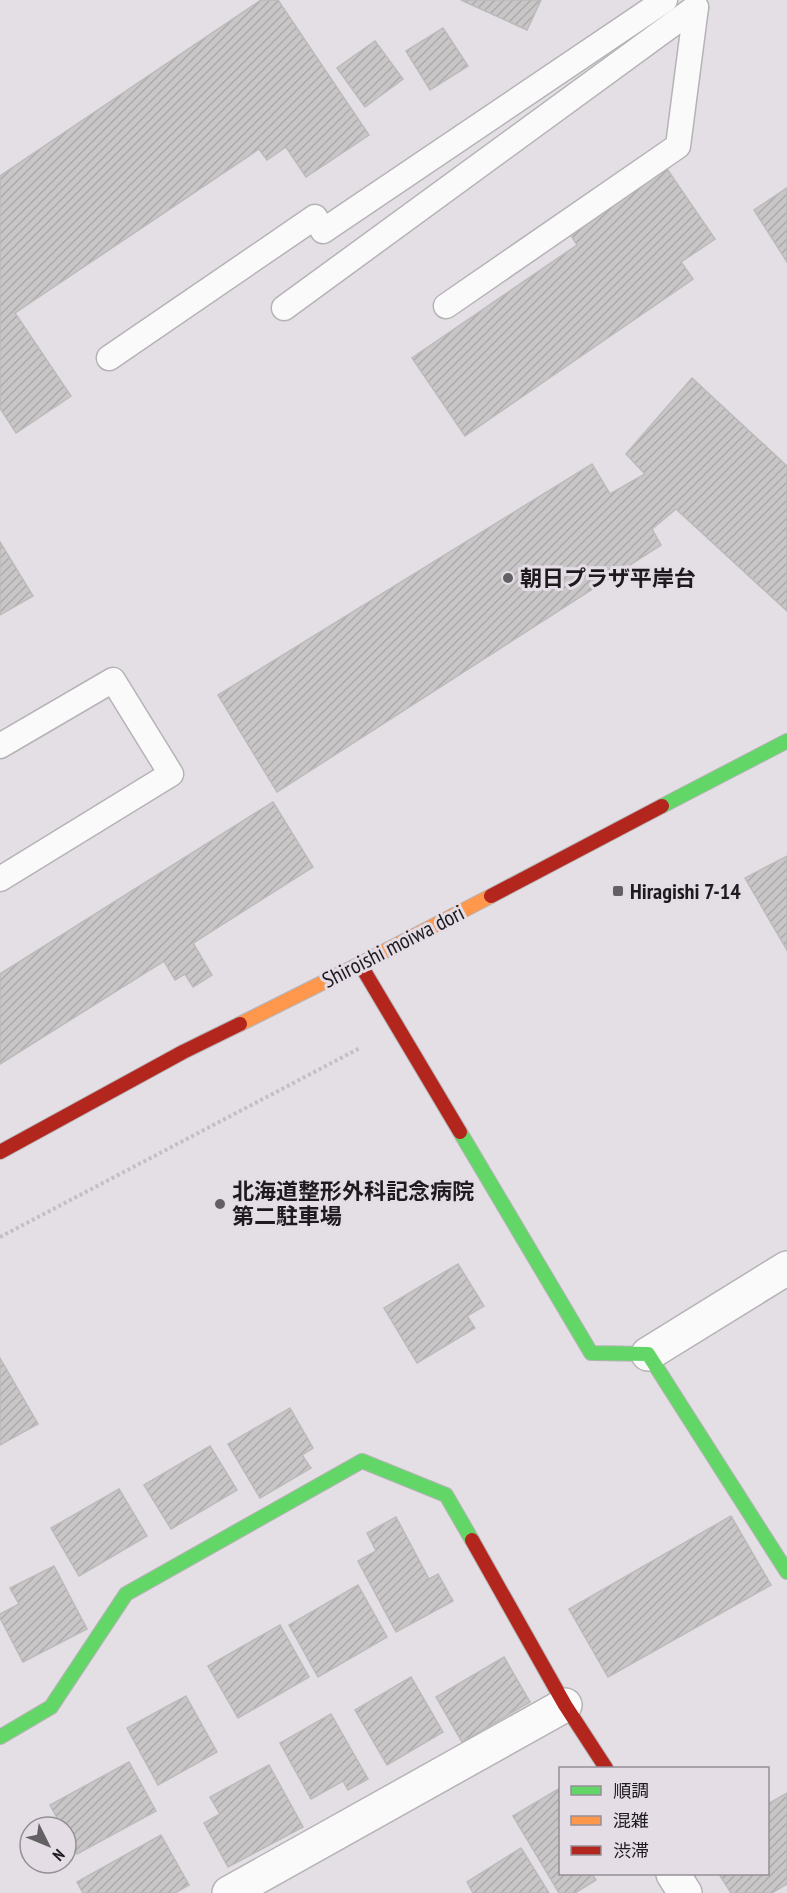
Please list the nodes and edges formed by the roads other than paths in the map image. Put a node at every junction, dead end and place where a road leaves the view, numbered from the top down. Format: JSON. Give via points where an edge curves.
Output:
{"nodes":[{"id":1,"x":665,"y":0,"type":"edge"},
{"id":2,"x":446,"y":306,"type":"dead end"},
{"id":3,"x":284,"y":308,"type":"dead end"},
{"id":4,"x":109,"y":358,"type":"dead end"},
{"id":5,"x":787,"y":741,"type":"edge"},
{"id":6,"x":0,"y":746,"type":"edge"},
{"id":7,"x":0,"y":879,"type":"edge"},
{"id":8,"x":360,"y":963,"type":"junction"},
{"id":9,"x":0,"y":1152,"type":"edge"},
{"id":10,"x":787,"y":1268,"type":"edge"},
{"id":11,"x":648,"y":1354,"type":"junction"},
{"id":12,"x":787,"y":1572,"type":"edge"},
{"id":13,"x":565,"y":1705,"type":"junction"},
{"id":14,"x":0,"y":1737,"type":"edge"},
{"id":15,"x":605,"y":1767,"type":"edge"},
{"id":16,"x":674,"y":1875,"type":"edge"},
{"id":17,"x":229,"y":1893,"type":"edge"},
{"id":18,"x":685,"y":1893,"type":"edge"}],
"edges":[{"from":1,"to":4,"type":"lane","via":[[323,231],[315,217]]},
{"from":2,"to":3,"type":"lane","via":[[678,146],[696,7]]},
{"from":5,"to":8,"type":"street","name":"Shiroishi moiwa dori"},
{"from":6,"to":7,"type":"lane","via":[[113,680],[171,774]]},
{"from":8,"to":9,"type":"street","name":"Shiroishi moiwa dori","via":[[183,1052]]},
{"from":8,"to":11,"type":"street","via":[[591,1353]]},
{"from":10,"to":11,"type":"street"},
{"from":11,"to":12,"type":"street"},
{"from":13,"to":14,"type":"street","via":[[446,1495],[362,1461],[126,1594],[51,1707]]},
{"from":13,"to":15,"type":"street"},
{"from":13,"to":17,"type":"street"},
{"from":16,"to":18,"type":"street"}]}
